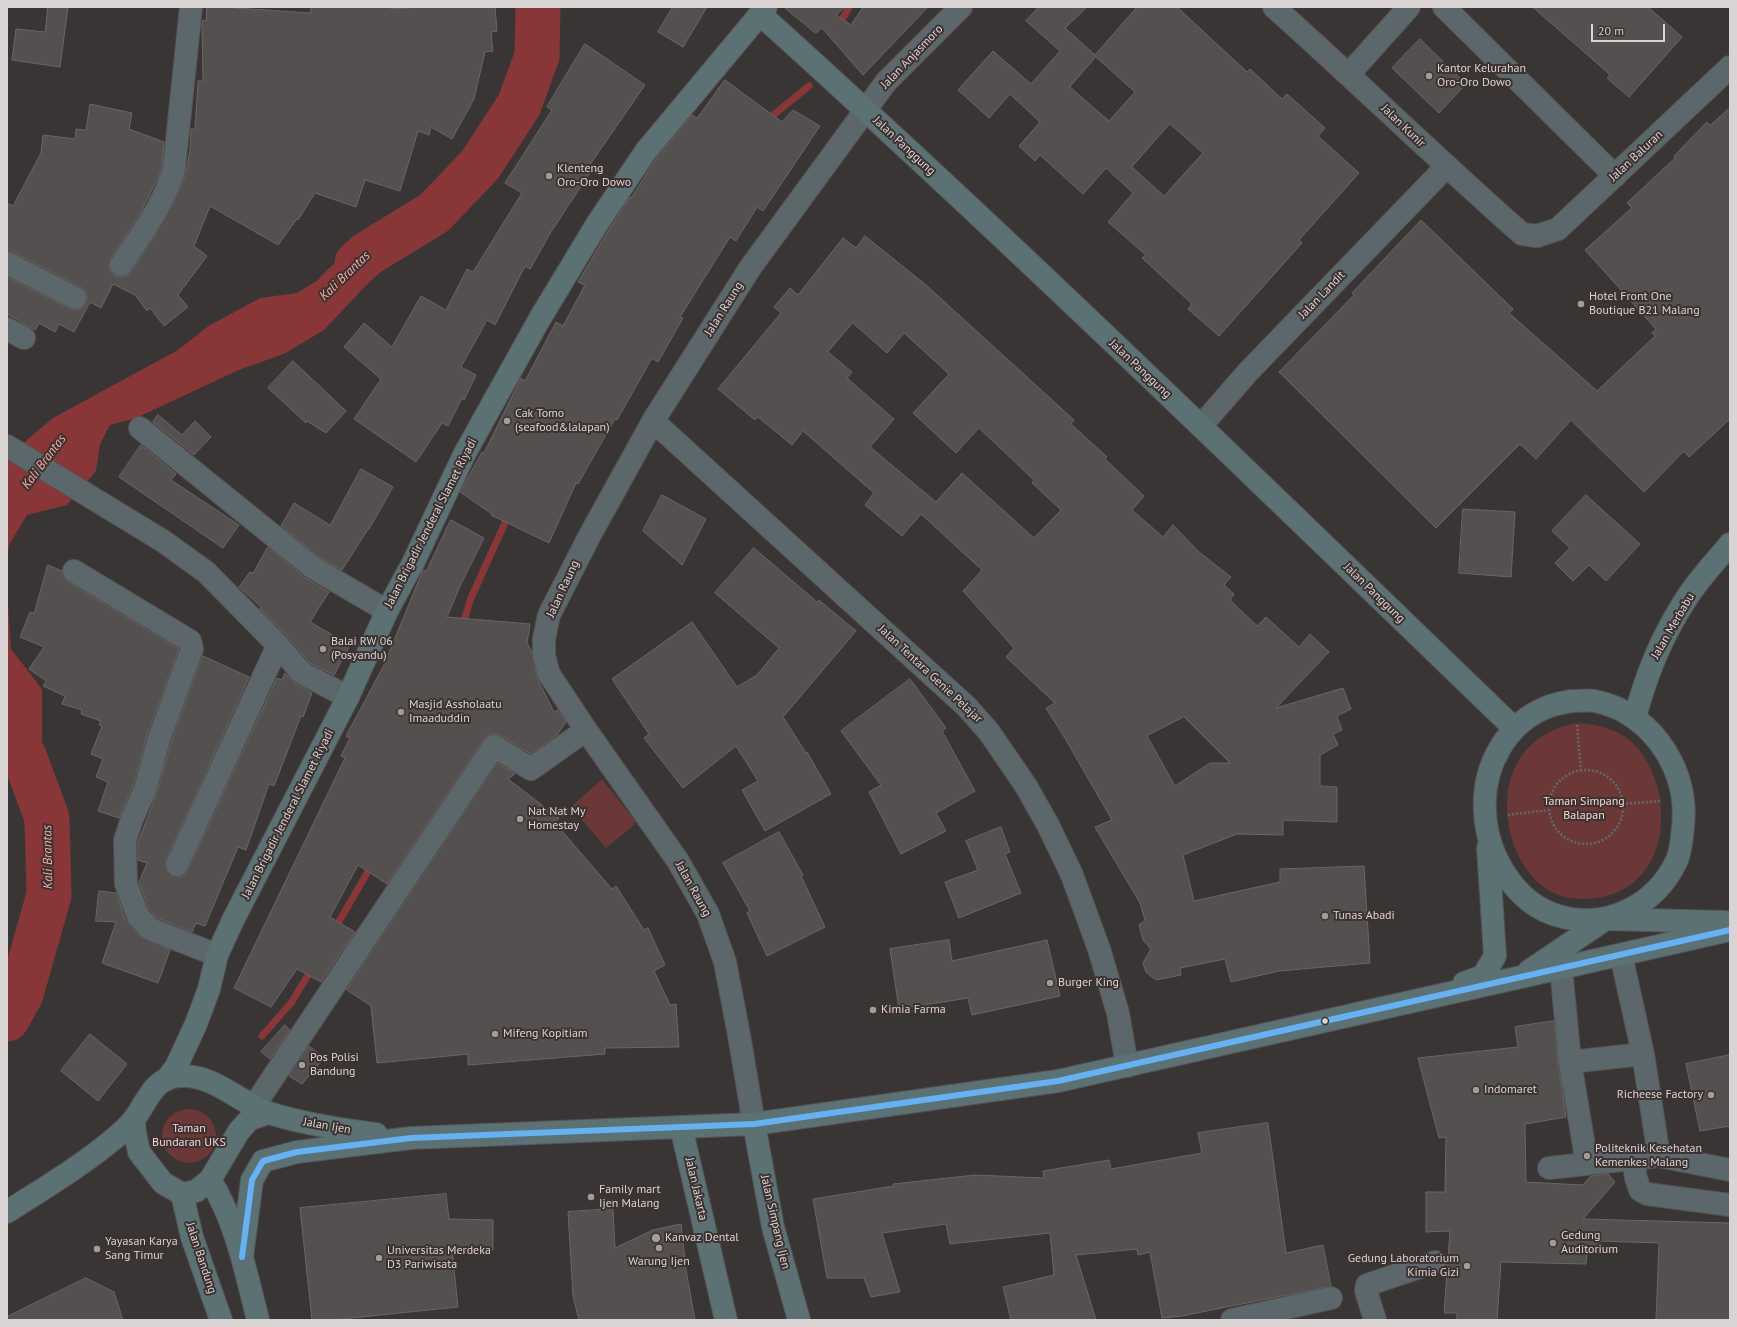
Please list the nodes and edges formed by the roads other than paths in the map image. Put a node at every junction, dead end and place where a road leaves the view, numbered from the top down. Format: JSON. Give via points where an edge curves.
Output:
{"nodes":[{"id":1,"x":191,"y":7,"type":"edge"},
{"id":2,"x":961,"y":7,"type":"edge"},
{"id":3,"x":1274,"y":7,"type":"edge"},
{"id":4,"x":1409,"y":7,"type":"edge"},
{"id":5,"x":1444,"y":7,"type":"edge"},
{"id":6,"x":763,"y":11,"type":"edge"},
{"id":7,"x":1730,"y":67,"type":"edge"},
{"id":8,"x":1349,"y":74,"type":"junction"},
{"id":9,"x":866,"y":109,"type":"junction"},
{"id":10,"x":1446,"y":167,"type":"junction"},
{"id":11,"x":1615,"y":176,"type":"junction"},
{"id":12,"x":1537,"y":236,"type":"joint"},
{"id":13,"x":7,"y":263,"type":"edge"},
{"id":14,"x":121,"y":264,"type":"dead end"},
{"id":15,"x":74,"y":298,"type":"dead end"},
{"id":16,"x":653,"y":421,"type":"junction"},
{"id":17,"x":1201,"y":426,"type":"junction"},
{"id":18,"x":140,"y":428,"type":"dead end"},
{"id":19,"x":7,"y":446,"type":"edge"},
{"id":20,"x":1730,"y":544,"type":"edge"},
{"id":21,"x":74,"y":571,"type":"dead end"},
{"id":22,"x":387,"y":611,"type":"junction"},
{"id":23,"x":278,"y":645,"type":"junction"},
{"id":24,"x":348,"y":697,"type":"junction"},
{"id":25,"x":1635,"y":717,"type":"junction"},
{"id":26,"x":1514,"y":728,"type":"junction"},
{"id":27,"x":586,"y":730,"type":"junction"},
{"id":28,"x":1487,"y":832,"type":"junction"},
{"id":29,"x":177,"y":865,"type":"dead end"},
{"id":30,"x":1606,"y":919,"type":"junction"},
{"id":31,"x":1730,"y":922,"type":"edge"},
{"id":32,"x":1730,"y":930,"type":"edge"},
{"id":33,"x":217,"y":955,"type":"junction"},
{"id":34,"x":1621,"y":955,"type":"junction"},
{"id":35,"x":1561,"y":968,"type":"junction"},
{"id":36,"x":1518,"y":978,"type":"junction"},
{"id":37,"x":1418,"y":999,"type":"junction"},
{"id":38,"x":1643,"y":1054,"type":"junction"},
{"id":39,"x":1570,"y":1062,"type":"junction"},
{"id":40,"x":1127,"y":1066,"type":"junction"},
{"id":41,"x":166,"y":1080,"type":"junction"},
{"id":42,"x":261,"y":1109,"type":"junction"},
{"id":43,"x":134,"y":1120,"type":"junction"},
{"id":44,"x":754,"y":1124,"type":"junction"},
{"id":45,"x":682,"y":1127,"type":"junction"},
{"id":46,"x":411,"y":1138,"type":"junction"},
{"id":47,"x":1659,"y":1156,"type":"junction"},
{"id":48,"x":1633,"y":1159,"type":"junction"},
{"id":49,"x":1587,"y":1164,"type":"junction"},
{"id":50,"x":1549,"y":1168,"type":"dead end"},
{"id":51,"x":1730,"y":1170,"type":"edge"},
{"id":52,"x":210,"y":1180,"type":"junction"},
{"id":53,"x":182,"y":1194,"type":"junction"},
{"id":54,"x":1730,"y":1205,"type":"edge"},
{"id":55,"x":7,"y":1212,"type":"edge"},
{"id":56,"x":242,"y":1257,"type":"junction"},
{"id":57,"x":1434,"y":1262,"type":"dead end"},
{"id":58,"x":1331,"y":1298,"type":"dead end"},
{"id":59,"x":221,"y":1320,"type":"edge"},
{"id":60,"x":258,"y":1320,"type":"edge"},
{"id":61,"x":726,"y":1320,"type":"edge"},
{"id":62,"x":799,"y":1320,"type":"edge"},
{"id":63,"x":1232,"y":1320,"type":"edge"},
{"id":64,"x":1375,"y":1320,"type":"edge"}],
"edges":[{"from":1,"to":14,"type":"street","via":[[174,169],[157,210]]},
{"from":2,"to":9,"type":"street","name":"Jalan Anjasmoro","via":[[886,82]]},
{"from":3,"to":8,"type":"street","name":"Jalan Kunir"},
{"from":4,"to":8,"type":"street"},
{"from":5,"to":11,"type":"street"},
{"from":6,"to":9,"type":"main road","name":"Jalan Panggung"},
{"from":6,"to":22,"type":"main road","name":"Jalan Brigadir Jenderal Slamet Riyadi","via":[[646,151],[597,224],[539,320],[465,454]]},
{"from":7,"to":11,"type":"street","name":"Jalan Baluran"},
{"from":8,"to":10,"type":"street","name":"Jalan Kunir"},
{"from":9,"to":16,"type":"street","name":"Jalan Raung","via":[[750,268]]},
{"from":9,"to":17,"type":"main road","name":"Jalan Panggung"},
{"from":10,"to":12,"type":"street","name":"Jalan Kunir","via":[[1522,234]]},
{"from":10,"to":17,"type":"street","name":"Jalan Landit","via":[[1247,373]]},
{"from":11,"to":12,"type":"street","name":"Jalan Baluran","via":[[1558,228]]},
{"from":13,"to":15,"type":"street"},
{"from":16,"to":27,"type":"street","name":"Jalan Raung","via":[[590,534],[549,615],[544,639],[544,656],[549,674]]},
{"from":16,"to":40,"type":"street","name":"Jalan Tentara Genie Pelajar","via":[[967,706],[990,732],[1048,825],[1072,875],[1099,949],[1118,1013]]},
{"from":17,"to":26,"type":"main road","name":"Jalan Panggung"},
{"from":18,"to":22,"type":"street","via":[[312,567]]},
{"from":19,"to":23,"type":"street","via":[[163,541],[206,572]]},
{"from":20,"to":25,"type":"main road","name":"Jalan Merbabu","via":[[1686,598],[1654,655]]},
{"from":21,"to":33,"type":"street","via":[[190,641],[192,649],[159,739],[145,790],[125,840],[126,884],[138,916],[150,930]]},
{"from":22,"to":24,"type":"main road","name":"Jalan Brigadir Jenderal Slamet Riyadi"},
{"from":23,"to":24,"type":"street","via":[[302,673]]},
{"from":23,"to":29,"type":"street"},
{"from":24,"to":33,"type":"main road","name":"Jalan Brigadir Jenderal Slamet Riyadi"},
{"from":25,"to":26,"type":"main road","via":[[1619,708],[1595,701],[1572,701],[1549,706]]},
{"from":25,"to":30,"type":"main road","via":[[1658,738],[1674,765],[1684,795],[1682,838],[1677,859],[1660,886],[1637,906]]},
{"from":26,"to":28,"type":"main road","via":[[1498,748],[1490,770],[1485,791]]},
{"from":27,"to":42,"type":"street","via":[[531,769],[494,746]]},
{"from":27,"to":44,"type":"street","name":"Jalan Raung","via":[[678,861],[708,914],[725,962]]},
{"from":28,"to":30,"type":"main road","via":[[1509,879],[1520,893],[1533,903],[1560,916],[1582,920]]},
{"from":28,"to":37,"type":"main road","via":[[1495,956],[1483,976]]},
{"from":30,"to":31,"type":"main road"},
{"from":30,"to":36,"type":"main road"},
{"from":32,"to":34,"type":"main road","name":"Jalan Ijen"},
{"from":33,"to":41,"type":"main road","name":"Jalan Brigadir Jenderal Slamet Riyadi","via":[[209,989],[196,1024],[176,1067]]},
{"from":34,"to":35,"type":"main road","name":"Jalan Ijen"},
{"from":34,"to":38,"type":"street"},
{"from":35,"to":36,"type":"main road","name":"Jalan Ijen"},
{"from":35,"to":39,"type":"street"},
{"from":36,"to":37,"type":"main road","name":"Jalan Ijen"},
{"from":37,"to":40,"type":"main road","name":"Jalan Ijen"},
{"from":38,"to":39,"type":"street"},
{"from":38,"to":47,"type":"street"},
{"from":39,"to":49,"type":"street"},
{"from":40,"to":44,"type":"main road","name":"Jalan Ijen","via":[[1058,1081]]},
{"from":41,"to":42,"type":"main road","name":"Jalan Ijen","via":[[192,1076]]},
{"from":41,"to":43,"type":"main road","via":[[155,1087],[147,1097]]},
{"from":42,"to":46,"type":"main road","name":"Jalan Ijen","via":[[323,1127]]},
{"from":42,"to":52,"type":"main road","via":[[239,1130]]},
{"from":43,"to":53,"type":"main road","via":[[139,1152],[163,1183]]},
{"from":43,"to":55,"type":"main road","via":[[77,1168]]},
{"from":44,"to":45,"type":"main road","name":"Jalan Ijen"},
{"from":44,"to":62,"type":"main road","name":"Jalan Simpang Ijen","via":[[773,1227]]},
{"from":45,"to":46,"type":"main road","name":"Jalan Ijen"},
{"from":45,"to":61,"type":"main road","name":"Jalan Jakarta"},
{"from":46,"to":56,"type":"main road","name":"Jalan Ijen","via":[[297,1152],[263,1161],[252,1180]]},
{"from":47,"to":48,"type":"street"},
{"from":47,"to":51,"type":"street"},
{"from":48,"to":49,"type":"street"},
{"from":48,"to":54,"type":"street","via":[[1640,1190],[1647,1194]]},
{"from":49,"to":50,"type":"street"},
{"from":52,"to":53,"type":"main road","via":[[196,1191]]},
{"from":52,"to":56,"type":"main road","via":[[220,1196]]},
{"from":53,"to":59,"type":"main road","name":"Jalan Bandung","via":[[192,1237]]},
{"from":56,"to":60,"type":"main road"},
{"from":57,"to":64,"type":"street","via":[[1367,1285],[1366,1291]]},
{"from":58,"to":63,"type":"street"}]}
